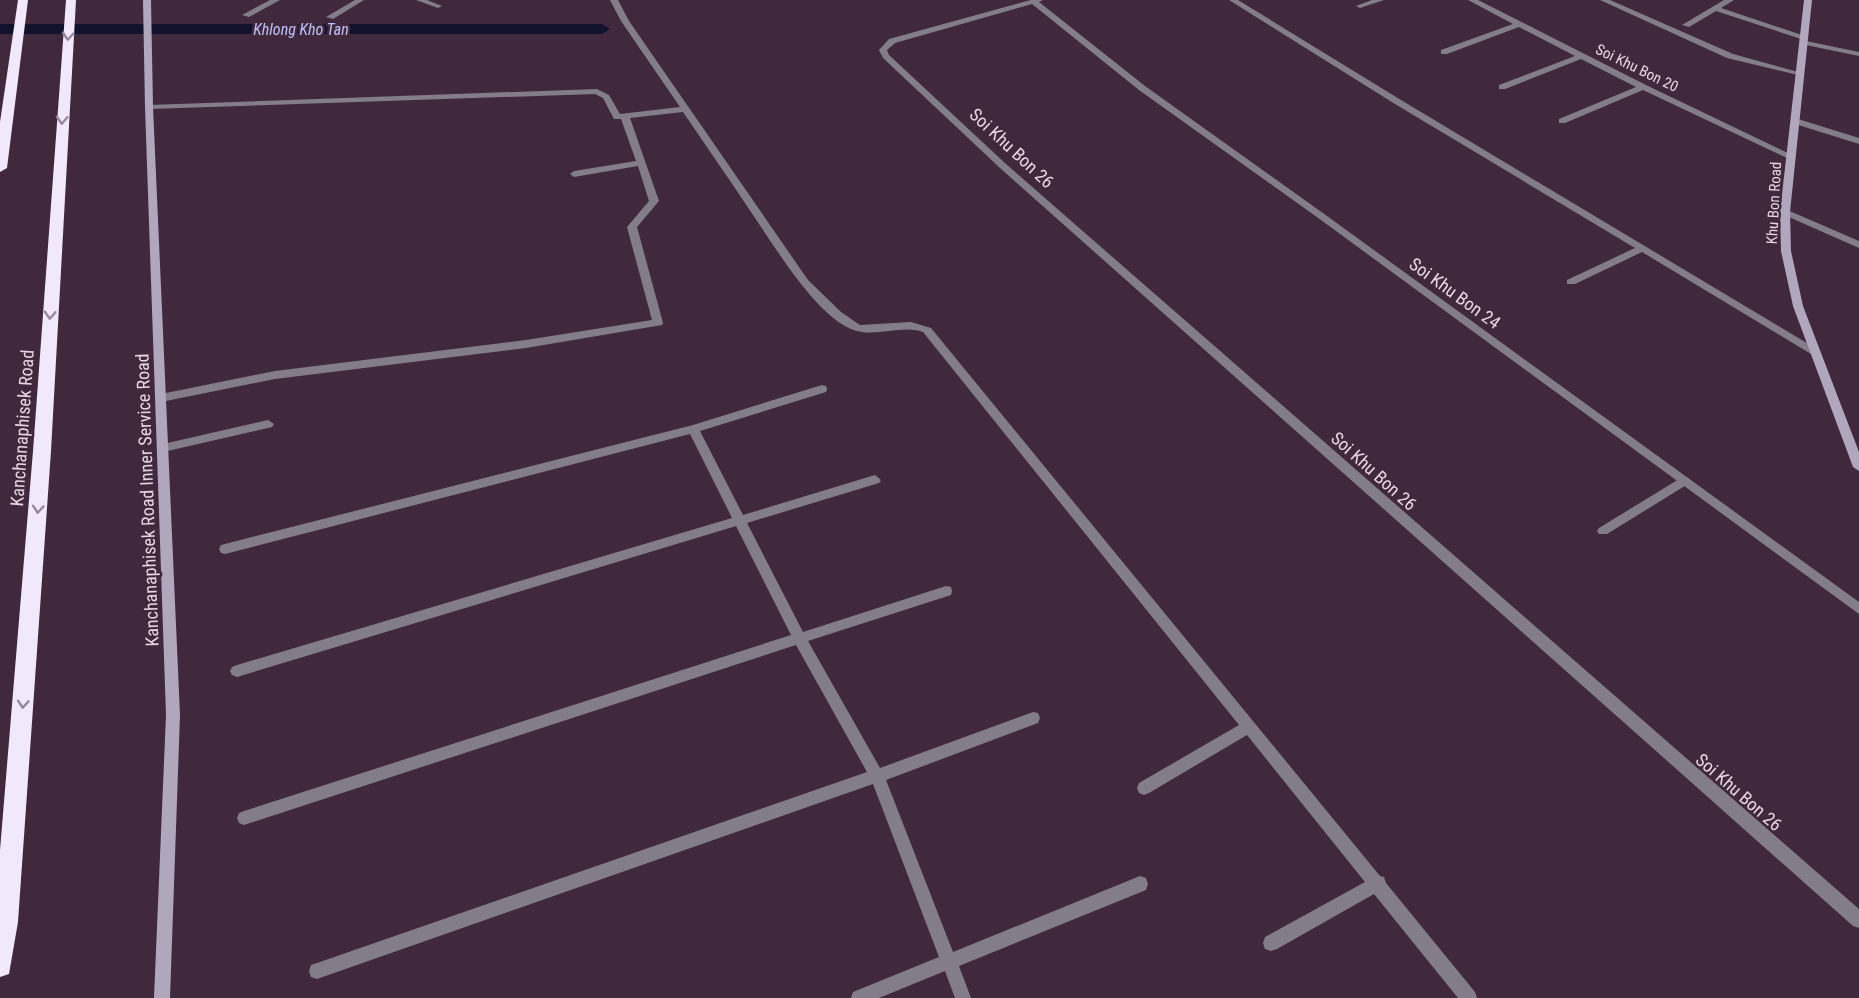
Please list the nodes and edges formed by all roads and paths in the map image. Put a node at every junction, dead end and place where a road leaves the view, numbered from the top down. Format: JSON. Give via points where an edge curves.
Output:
{"nodes":[{"id":1,"x":147,"y":0,"type":"edge"},
{"id":2,"x":276,"y":0,"type":"edge"},
{"id":3,"x":360,"y":0,"type":"edge"},
{"id":4,"x":420,"y":0,"type":"edge"},
{"id":5,"x":614,"y":0,"type":"edge"},
{"id":6,"x":1233,"y":0,"type":"edge"},
{"id":7,"x":1380,"y":0,"type":"edge"},
{"id":8,"x":1472,"y":0,"type":"edge"},
{"id":9,"x":1604,"y":0,"type":"edge"},
{"id":10,"x":1730,"y":0,"type":"edge"},
{"id":11,"x":1807,"y":0,"type":"edge"},
{"id":12,"x":1036,"y":1,"type":"edge"},
{"id":13,"x":22,"y":6,"type":"edge"},
{"id":14,"x":71,"y":6,"type":"edge"},
{"id":15,"x":438,"y":6,"type":"dead end"},
{"id":16,"x":1360,"y":6,"type":"dead end"},
{"id":17,"x":1715,"y":8,"type":"junction"},
{"id":18,"x":246,"y":15,"type":"dead end"},
{"id":19,"x":330,"y":17,"type":"dead end"},
{"id":20,"x":1520,"y":24,"type":"junction"},
{"id":21,"x":1686,"y":25,"type":"dead end"},
{"id":22,"x":1804,"y":40,"type":"junction"},
{"id":23,"x":1444,"y":52,"type":"dead end"},
{"id":24,"x":1859,"y":54,"type":"edge"},
{"id":25,"x":1581,"y":56,"type":"junction"},
{"id":26,"x":1798,"y":73,"type":"junction"},
{"id":27,"x":1502,"y":87,"type":"dead end"},
{"id":28,"x":1643,"y":87,"type":"junction"},
{"id":29,"x":149,"y":107,"type":"junction"},
{"id":30,"x":685,"y":109,"type":"junction"},
{"id":31,"x":625,"y":117,"type":"junction"},
{"id":32,"x":1562,"y":121,"type":"dead end"},
{"id":33,"x":1795,"y":121,"type":"junction"},
{"id":34,"x":1859,"y":141,"type":"edge"},
{"id":35,"x":1792,"y":157,"type":"junction"},
{"id":36,"x":640,"y":163,"type":"junction"},
{"id":37,"x":0,"y":168,"type":"edge"},
{"id":38,"x":574,"y":174,"type":"dead end"},
{"id":39,"x":1785,"y":212,"type":"junction"},
{"id":40,"x":1859,"y":245,"type":"edge"},
{"id":41,"x":1642,"y":248,"type":"junction"},
{"id":42,"x":1571,"y":282,"type":"dead end"},
{"id":43,"x":1815,"y":351,"type":"junction"},
{"id":44,"x":822,"y":388,"type":"dead end"},
{"id":45,"x":161,"y":398,"type":"junction"},
{"id":46,"x":268,"y":424,"type":"dead end"},
{"id":47,"x":693,"y":429,"type":"junction"},
{"id":48,"x":163,"y":448,"type":"junction"},
{"id":49,"x":1859,"y":467,"type":"edge"},
{"id":50,"x":875,"y":480,"type":"dead end"},
{"id":51,"x":1684,"y":481,"type":"junction"},
{"id":52,"x":737,"y":519,"type":"junction"},
{"id":53,"x":1603,"y":531,"type":"dead end"},
{"id":54,"x":225,"y":549,"type":"dead end"},
{"id":55,"x":946,"y":591,"type":"dead end"},
{"id":56,"x":1859,"y":609,"type":"edge"},
{"id":57,"x":800,"y":639,"type":"junction"},
{"id":58,"x":237,"y":670,"type":"dead end"},
{"id":59,"x":1033,"y":718,"type":"dead end"},
{"id":60,"x":1249,"y":726,"type":"junction"},
{"id":61,"x":877,"y":776,"type":"junction"},
{"id":62,"x":1144,"y":788,"type":"dead end"},
{"id":63,"x":244,"y":818,"type":"dead end"},
{"id":64,"x":1378,"y":883,"type":"junction"},
{"id":65,"x":1140,"y":884,"type":"dead end"},
{"id":66,"x":1859,"y":920,"type":"edge"},
{"id":67,"x":1271,"y":943,"type":"dead end"},
{"id":68,"x":951,"y":959,"type":"junction"},
{"id":69,"x":0,"y":965,"type":"edge"},
{"id":70,"x":317,"y":971,"type":"dead end"},
{"id":71,"x":162,"y":998,"type":"edge"},
{"id":72,"x":859,"y":998,"type":"edge"},
{"id":73,"x":963,"y":998,"type":"edge"},
{"id":74,"x":1469,"y":998,"type":"edge"}],
"edges":[{"from":1,"to":29,"type":"main road","name":"Kanchanaphisek Road Inner Service Road"},
{"from":2,"to":18,"type":"street"},
{"from":3,"to":19,"type":"street"},
{"from":4,"to":15,"type":"street"},
{"from":5,"to":30,"type":"street"},
{"from":6,"to":41,"type":"street"},
{"from":7,"to":16,"type":"street"},
{"from":8,"to":20,"type":"street","name":"Soi Khu Bon 20"},
{"from":9,"to":26,"type":"street","via":[[1722,53]]},
{"from":10,"to":17,"type":"street"},
{"from":11,"to":22,"type":"main road","name":"Khu Bon Road"},
{"from":12,"to":51,"type":"street","name":"Soi Khu Bon 24","via":[[1142,88]]},
{"from":12,"to":66,"type":"street","name":"Soi Khu Bon 26","via":[[892,41],[883,50],[1003,166]]},
{"from":13,"to":37,"type":"highway"},
{"from":14,"to":69,"type":"highway","name":"Kanchanaphisek Road","one_way":true,"via":[[42,451]]},
{"from":17,"to":21,"type":"street"},
{"from":17,"to":22,"type":"street"},
{"from":20,"to":23,"type":"street"},
{"from":20,"to":25,"type":"street","name":"Soi Khu Bon 20"},
{"from":22,"to":24,"type":"street"},
{"from":22,"to":26,"type":"main road","name":"Khu Bon Road"},
{"from":25,"to":27,"type":"street"},
{"from":25,"to":28,"type":"street","name":"Soi Khu Bon 20"},
{"from":26,"to":33,"type":"main road","name":"Khu Bon Road"},
{"from":28,"to":32,"type":"street"},
{"from":28,"to":35,"type":"street","name":"Soi Khu Bon 20"},
{"from":29,"to":31,"type":"street","via":[[597,91],[606,97],[616,117]]},
{"from":29,"to":45,"type":"main road","name":"Kanchanaphisek Road Inner Service Road"},
{"from":30,"to":31,"type":"street"},
{"from":30,"to":60,"type":"street","via":[[804,282],[833,310],[856,328],[918,325],[927,330]]},
{"from":31,"to":36,"type":"street"},
{"from":33,"to":34,"type":"street"},
{"from":33,"to":35,"type":"main road","name":"Khu Bon Road"},
{"from":35,"to":39,"type":"main road","name":"Khu Bon Road"},
{"from":36,"to":38,"type":"street"},
{"from":36,"to":45,"type":"street","via":[[654,201],[632,227],[658,322],[526,344],[275,375]]},
{"from":39,"to":40,"type":"street"},
{"from":39,"to":43,"type":"main road","name":"Khu Bon Road","via":[[1786,251]]},
{"from":41,"to":42,"type":"street"},
{"from":41,"to":43,"type":"street"},
{"from":43,"to":49,"type":"main road","name":"Khu Bon Road"},
{"from":44,"to":47,"type":"street"},
{"from":45,"to":48,"type":"main road","name":"Kanchanaphisek Road Inner Service Road"},
{"from":46,"to":48,"type":"street"},
{"from":47,"to":52,"type":"street"},
{"from":47,"to":54,"type":"street"},
{"from":48,"to":71,"type":"main road","name":"Kanchanaphisek Road Inner Service Road","via":[[173,715]]},
{"from":50,"to":52,"type":"street"},
{"from":51,"to":53,"type":"street"},
{"from":51,"to":56,"type":"street","name":"Soi Khu Bon 24"},
{"from":52,"to":57,"type":"street"},
{"from":52,"to":58,"type":"street"},
{"from":55,"to":57,"type":"street"},
{"from":57,"to":61,"type":"street"},
{"from":57,"to":63,"type":"street"},
{"from":59,"to":61,"type":"street"},
{"from":60,"to":62,"type":"street"},
{"from":60,"to":64,"type":"street"},
{"from":61,"to":68,"type":"street"},
{"from":61,"to":70,"type":"street"},
{"from":64,"to":67,"type":"street"},
{"from":64,"to":74,"type":"street"},
{"from":65,"to":68,"type":"street"},
{"from":68,"to":72,"type":"street"},
{"from":68,"to":73,"type":"street"}]}
